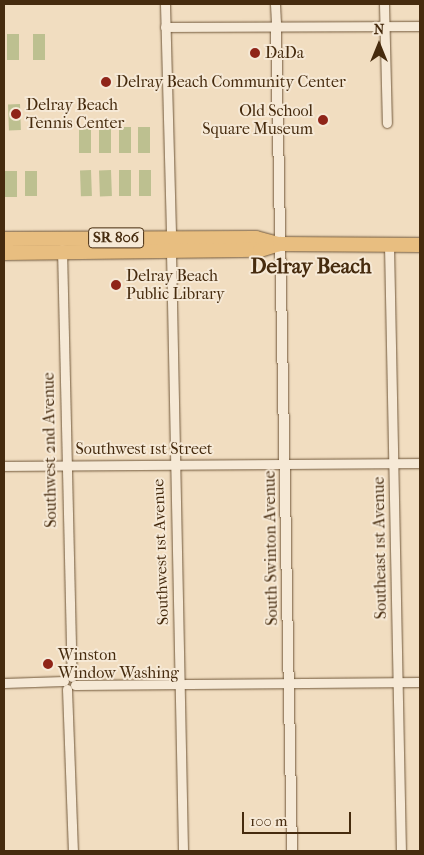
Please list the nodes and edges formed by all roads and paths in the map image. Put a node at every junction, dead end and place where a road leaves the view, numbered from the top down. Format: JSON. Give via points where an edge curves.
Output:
{"nodes":[{"id":1,"x":165,"y":4,"type":"edge"},
{"id":2,"x":275,"y":4,"type":"edge"},
{"id":3,"x":384,"y":4,"type":"edge"},
{"id":4,"x":276,"y":26,"type":"junction"},
{"id":5,"x":385,"y":26,"type":"junction"},
{"id":6,"x":420,"y":26,"type":"edge"},
{"id":7,"x":165,"y":27,"type":"junction"},
{"id":8,"x":387,"y":123,"type":"dead end"},
{"id":9,"x":4,"y":239,"type":"edge"},
{"id":10,"x":280,"y":244,"type":"junction"},
{"id":11,"x":62,"y":245,"type":"junction"},
{"id":12,"x":171,"y":245,"type":"junction"},
{"id":13,"x":390,"y":245,"type":"junction"},
{"id":14,"x":420,"y":245,"type":"edge"},
{"id":15,"x":4,"y":253,"type":"edge"},
{"id":16,"x":285,"y":463,"type":"junction"},
{"id":17,"x":393,"y":463,"type":"junction"},
{"id":18,"x":420,"y":463,"type":"edge"},
{"id":19,"x":174,"y":464,"type":"junction"},
{"id":20,"x":64,"y":465,"type":"junction"},
{"id":21,"x":4,"y":466,"type":"edge"},
{"id":22,"x":180,"y":682,"type":"junction"},
{"id":23,"x":289,"y":682,"type":"junction"},
{"id":24,"x":398,"y":682,"type":"junction"},
{"id":25,"x":420,"y":682,"type":"edge"},
{"id":26,"x":4,"y":683,"type":"edge"},
{"id":27,"x":69,"y":683,"type":"junction"},
{"id":28,"x":73,"y":851,"type":"edge"},
{"id":29,"x":183,"y":851,"type":"edge"},
{"id":30,"x":292,"y":851,"type":"edge"},
{"id":31,"x":401,"y":851,"type":"edge"}],
"edges":[{"from":1,"to":7,"type":"street","name":"Southwest 1st Avenue"},
{"from":2,"to":4,"type":"street"},
{"from":3,"to":5,"type":"street"},
{"from":4,"to":5,"type":"street"},
{"from":4,"to":7,"type":"street"},
{"from":4,"to":10,"type":"street","name":"South Swinton Avenue"},
{"from":5,"to":6,"type":"street"},
{"from":5,"to":8,"type":"street"},
{"from":7,"to":12,"type":"street","name":"Southwest 1st Avenue"},
{"from":9,"to":11,"type":"main road","number":"SR 806"},
{"from":10,"to":12,"type":"main road","number":"SR 806","via":[[260,250]]},
{"from":10,"to":12,"type":"main road","number":"SR 806","via":[[256,238],[190,239]]},
{"from":10,"to":13,"type":"main road","number":"SR 806"},
{"from":10,"to":16,"type":"street","name":"South Swinton Avenue"},
{"from":11,"to":12,"type":"main road","number":"SR 806"},
{"from":11,"to":12,"type":"main road","number":"SR 806","via":[[154,252]]},
{"from":11,"to":15,"type":"main road","number":"SR 806"},
{"from":11,"to":20,"type":"street","name":"Southwest 2nd Avenue"},
{"from":12,"to":19,"type":"street","name":"Southwest 1st Avenue"},
{"from":13,"to":14,"type":"main road","number":"SR 806"},
{"from":13,"to":17,"type":"street","name":"Southeast 1st Avenue"},
{"from":16,"to":17,"type":"street","name":"Southwest 1st Street"},
{"from":16,"to":19,"type":"street","name":"Southwest 1st Street"},
{"from":16,"to":23,"type":"street","name":"South Swinton Avenue"},
{"from":17,"to":18,"type":"street","name":"Southwest 1st Street"},
{"from":17,"to":24,"type":"street","name":"Southeast 1st Avenue"},
{"from":19,"to":20,"type":"street","name":"Southwest 1st Street"},
{"from":19,"to":22,"type":"street","name":"Southwest 1st Avenue"},
{"from":20,"to":21,"type":"street","name":"Southwest 1st Street"},
{"from":20,"to":27,"type":"street","name":"Southwest 2nd Avenue"},
{"from":22,"to":23,"type":"street"},
{"from":22,"to":27,"type":"street"},
{"from":22,"to":29,"type":"street","name":"Southwest 1st Avenue"},
{"from":23,"to":24,"type":"street"},
{"from":23,"to":30,"type":"street","name":"South Swinton Avenue"},
{"from":24,"to":25,"type":"street"},
{"from":24,"to":31,"type":"street","name":"Southeast 1st Avenue"},
{"from":26,"to":27,"type":"street"},
{"from":27,"to":28,"type":"street","name":"Southwest 2nd Avenue"}]}
